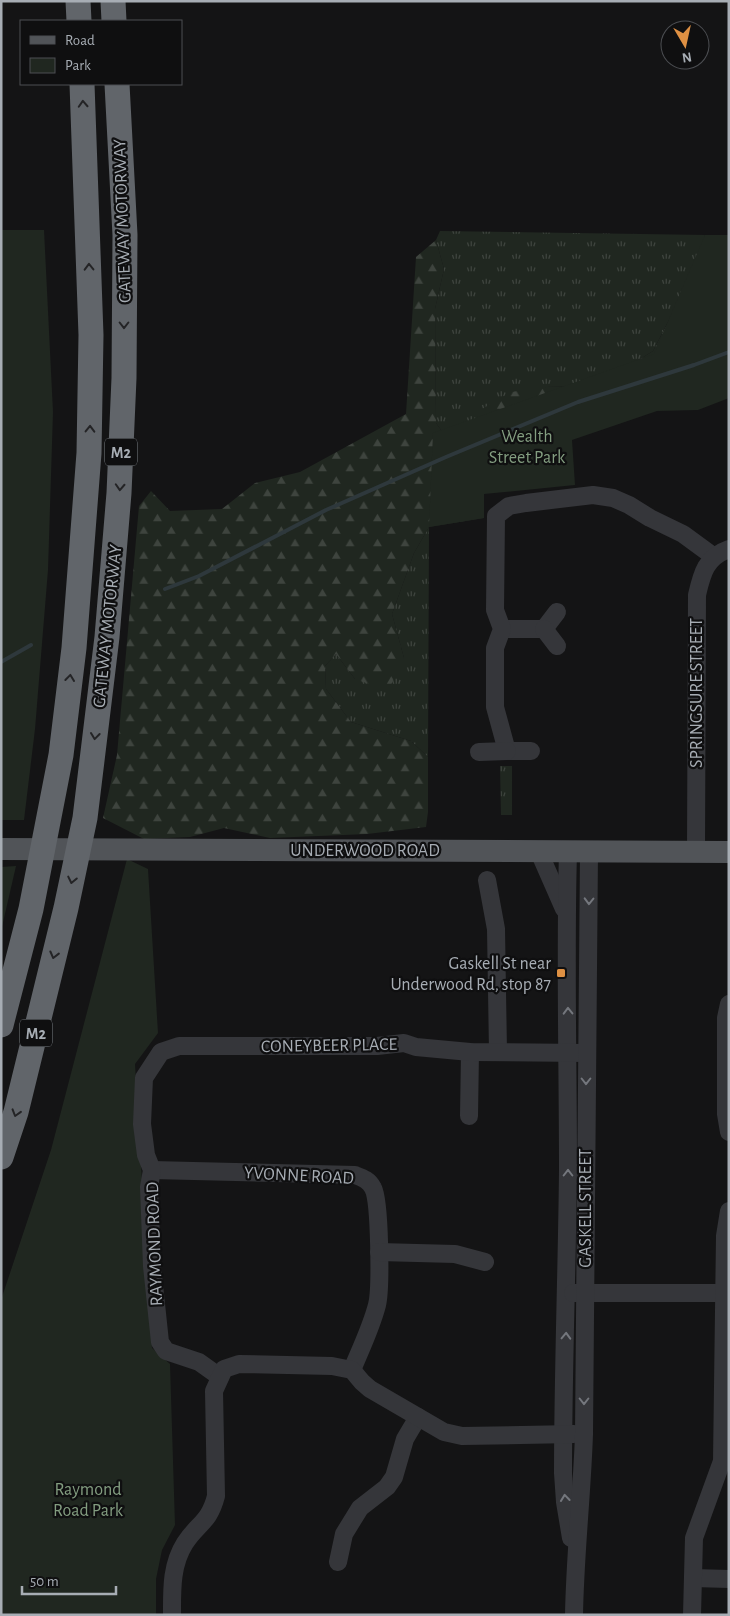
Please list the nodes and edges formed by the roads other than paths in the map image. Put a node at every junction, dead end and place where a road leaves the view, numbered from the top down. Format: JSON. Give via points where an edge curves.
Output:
{"nodes":[{"id":1,"x":78,"y":1,"type":"edge"},
{"id":2,"x":113,"y":1,"type":"edge"},
{"id":3,"x":79,"y":20,"type":"edge"},
{"id":4,"x":114,"y":20,"type":"edge"},
{"id":5,"x":82,"y":85,"type":"edge"},
{"id":6,"x":117,"y":85,"type":"edge"},
{"id":7,"x":721,"y":553,"type":"edge"},
{"id":8,"x":557,"y":612,"type":"dead end"},
{"id":9,"x":502,"y":629,"type":"junction"},
{"id":10,"x":544,"y":629,"type":"junction"},
{"id":11,"x":557,"y":646,"type":"dead end"},
{"id":12,"x":507,"y":751,"type":"junction"},
{"id":13,"x":530,"y":751,"type":"dead end"},
{"id":14,"x":479,"y":752,"type":"dead end"},
{"id":15,"x":1,"y":849,"type":"edge"},
{"id":16,"x":539,"y":852,"type":"junction"},
{"id":17,"x":579,"y":852,"type":"junction"},
{"id":18,"x":696,"y":852,"type":"junction"},
{"id":19,"x":729,"y":852,"type":"edge"},
{"id":20,"x":487,"y":880,"type":"dead end"},
{"id":21,"x":567,"y":914,"type":"junction"},
{"id":22,"x":729,"y":1004,"type":"edge"},
{"id":23,"x":1,"y":1025,"type":"edge"},
{"id":24,"x":161,"y":1052,"type":"joint"},
{"id":25,"x":470,"y":1052,"type":"junction"},
{"id":26,"x":498,"y":1052,"type":"junction"},
{"id":27,"x":568,"y":1053,"type":"junction"},
{"id":28,"x":586,"y":1053,"type":"junction"},
{"id":29,"x":469,"y":1116,"type":"dead end"},
{"id":30,"x":729,"y":1132,"type":"edge"},
{"id":31,"x":1,"y":1157,"type":"edge"},
{"id":32,"x":152,"y":1170,"type":"junction"},
{"id":33,"x":729,"y":1211,"type":"edge"},
{"id":34,"x":379,"y":1252,"type":"junction"},
{"id":35,"x":485,"y":1262,"type":"dead end"},
{"id":36,"x":567,"y":1293,"type":"junction"},
{"id":37,"x":585,"y":1293,"type":"junction"},
{"id":38,"x":725,"y":1293,"type":"junction"},
{"id":39,"x":727,"y":1364,"type":"edge"},
{"id":40,"x":352,"y":1370,"type":"junction"},
{"id":41,"x":220,"y":1376,"type":"junction"},
{"id":42,"x":418,"y":1417,"type":"junction"},
{"id":43,"x":563,"y":1434,"type":"junction"},
{"id":44,"x":584,"y":1434,"type":"junction"},
{"id":45,"x":338,"y":1562,"type":"dead end"},
{"id":46,"x":575,"y":1564,"type":"junction"},
{"id":47,"x":693,"y":1578,"type":"junction"},
{"id":48,"x":729,"y":1578,"type":"edge"},
{"id":49,"x":172,"y":1615,"type":"edge"},
{"id":50,"x":574,"y":1615,"type":"edge"},
{"id":51,"x":692,"y":1615,"type":"edge"}],
"edges":[{"from":1,"to":3,"type":"highway"},
{"from":2,"to":4,"type":"highway"},
{"from":23,"to":5,"type":"highway","name":"GATEWAY MOTORWAY","number":"M2","one_way":true,"via":[[31,909],[60,755],[74,648],[89,453],[91,335]]},
{"from":6,"to":31,"type":"highway","name":"GATEWAY MOTORWAY","number":"M2","one_way":true,"via":[[125,235],[124,378],[120,493],[107,637],[85,818],[16,1112]]},
{"from":7,"to":9,"type":"street","via":[[613,498],[593,495],[509,506],[496,516],[494,610]]},
{"from":7,"to":18,"type":"street","name":"SPRINGSURE STREET","via":[[705,568],[697,595]]},
{"from":8,"to":10,"type":"street"},
{"from":9,"to":10,"type":"street"},
{"from":9,"to":12,"type":"street","via":[[495,648],[494,707]]},
{"from":10,"to":11,"type":"street"},
{"from":12,"to":13,"type":"street"},
{"from":12,"to":14,"type":"street"},
{"from":15,"to":16,"type":"main road","name":"UNDERWOOD ROAD"},
{"from":16,"to":17,"type":"main road","name":"UNDERWOOD ROAD"},
{"from":16,"to":21,"type":"street","name":"GASKELL STREET"},
{"from":17,"to":18,"type":"main road","name":"UNDERWOOD ROAD"},
{"from":17,"to":21,"type":"street","name":"GASKELL STREET"},
{"from":17,"to":28,"type":"street","name":"GASKELL STREET","one_way":true},
{"from":18,"to":19,"type":"main road","name":"UNDERWOOD ROAD"},
{"from":20,"to":26,"type":"street","via":[[496,929]]},
{"from":27,"to":21,"type":"street","name":"GASKELL STREET","one_way":true},
{"from":22,"to":30,"type":"street","via":[[726,1018],[726,1114]]},
{"from":24,"to":25,"type":"street","name":"CONEYBEER PLACE","via":[[179,1046],[377,1046],[404,1043]]},
{"from":24,"to":32,"type":"street","name":"RAYMOND ROAD","via":[[144,1078],[142,1124],[146,1155]]},
{"from":25,"to":26,"type":"street","name":"CONEYBEER PLACE"},
{"from":25,"to":29,"type":"street"},
{"from":26,"to":27,"type":"street","name":"CONEYBEER PLACE"},
{"from":27,"to":28,"type":"street","name":"CONEYBEER PLACE"},
{"from":36,"to":27,"type":"street","name":"GASKELL STREET","one_way":true},
{"from":28,"to":37,"type":"street","name":"GASKELL STREET","one_way":true},
{"from":32,"to":34,"type":"street","name":"YVONNE ROAD","via":[[355,1175],[368,1180],[374,1188]]},
{"from":32,"to":41,"type":"street","name":"RAYMOND ROAD","via":[[149,1188],[152,1266],[160,1342],[166,1351],[199,1362]]},
{"from":33,"to":38,"type":"street","via":[[725,1236]]},
{"from":34,"to":35,"type":"street","via":[[455,1254]]},
{"from":34,"to":40,"type":"street","name":"YVONNE ROAD","via":[[378,1303]]},
{"from":36,"to":37,"type":"street"},
{"from":43,"to":36,"type":"street","name":"GASKELL STREET","one_way":true},
{"from":37,"to":38,"type":"street"},
{"from":37,"to":44,"type":"street","name":"GASKELL STREET","one_way":true},
{"from":38,"to":39,"type":"street"},
{"from":39,"to":47,"type":"street","via":[[722,1460],[694,1538]]},
{"from":40,"to":41,"type":"street","via":[[332,1366],[239,1364],[224,1369]]},
{"from":40,"to":42,"type":"street","via":[[370,1389]]},
{"from":41,"to":49,"type":"street","via":[[214,1391],[216,1496],[210,1515],[186,1542],[174,1567]]},
{"from":42,"to":43,"type":"street","via":[[444,1432],[462,1436]]},
{"from":42,"to":45,"type":"street","via":[[405,1438],[394,1477],[387,1487],[360,1508],[344,1534]]},
{"from":43,"to":44,"type":"street"},
{"from":46,"to":43,"type":"street","name":"GASKELL STREET","one_way":true,"via":[[565,1502]]},
{"from":44,"to":46,"type":"street","name":"GASKELL STREET"},
{"from":46,"to":50,"type":"street","name":"GASKELL STREET"},
{"from":47,"to":48,"type":"street"},
{"from":47,"to":51,"type":"street"}]}
